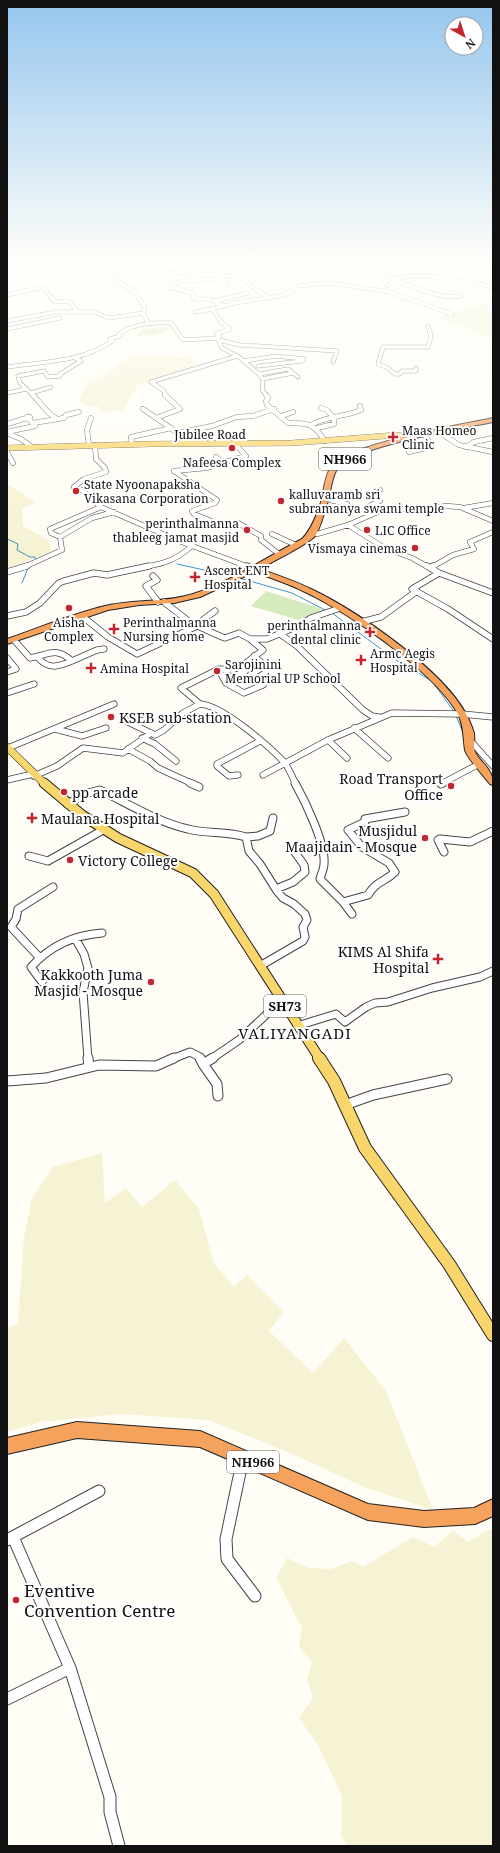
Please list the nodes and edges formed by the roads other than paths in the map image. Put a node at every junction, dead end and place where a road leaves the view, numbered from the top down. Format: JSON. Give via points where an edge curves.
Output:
{"nodes":[{"id":1,"x":103,"y":347,"type":"edge"},
{"id":2,"x":222,"y":347,"type":"edge"},
{"id":3,"x":291,"y":347,"type":"edge"},
{"id":4,"x":383,"y":347,"type":"edge"},
{"id":5,"x":72,"y":356,"type":"junction"},
{"id":6,"x":237,"y":356,"type":"junction"},
{"id":7,"x":244,"y":361,"type":"junction"},
{"id":8,"x":333,"y":362,"type":"dead end"},
{"id":9,"x":258,"y":366,"type":"dead end"},
{"id":10,"x":7,"y":367,"type":"edge"},
{"id":11,"x":416,"y":368,"type":"dead end"},
{"id":12,"x":293,"y":373,"type":"junction"},
{"id":13,"x":259,"y":374,"type":"junction"},
{"id":14,"x":298,"y":376,"type":"dead end"},
{"id":15,"x":262,"y":379,"type":"junction"},
{"id":16,"x":51,"y":387,"type":"dead end"},
{"id":17,"x":26,"y":389,"type":"junction"},
{"id":18,"x":7,"y":393,"type":"edge"},
{"id":19,"x":31,"y":393,"type":"junction"},
{"id":20,"x":360,"y":406,"type":"dead end"},
{"id":21,"x":143,"y":408,"type":"dead end"},
{"id":22,"x":321,"y":408,"type":"dead end"},
{"id":23,"x":274,"y":409,"type":"junction"},
{"id":24,"x":79,"y":412,"type":"dead end"},
{"id":25,"x":293,"y":412,"type":"dead end"},
{"id":26,"x":282,"y":416,"type":"junction"},
{"id":27,"x":91,"y":418,"type":"dead end"},
{"id":28,"x":156,"y":418,"type":"junction"},
{"id":29,"x":334,"y":418,"type":"junction"},
{"id":30,"x":58,"y":419,"type":"junction"},
{"id":31,"x":493,"y":422,"type":"edge"},
{"id":32,"x":7,"y":423,"type":"edge"},
{"id":33,"x":32,"y":423,"type":"junction"},
{"id":34,"x":311,"y":425,"type":"junction"},
{"id":35,"x":171,"y":428,"type":"junction"},
{"id":36,"x":317,"y":428,"type":"junction"},
{"id":37,"x":7,"y":432,"type":"edge"},
{"id":38,"x":442,"y":434,"type":"junction"},
{"id":39,"x":426,"y":437,"type":"junction"},
{"id":40,"x":493,"y":438,"type":"edge"},
{"id":41,"x":415,"y":439,"type":"junction"},
{"id":42,"x":325,"y":441,"type":"junction"},
{"id":43,"x":132,"y":444,"type":"junction"},
{"id":44,"x":235,"y":444,"type":"junction"},
{"id":45,"x":92,"y":445,"type":"junction"},
{"id":46,"x":32,"y":447,"type":"junction"},
{"id":47,"x":466,"y":447,"type":"junction"},
{"id":48,"x":7,"y":448,"type":"edge"},
{"id":49,"x":7,"y":452,"type":"edge"},
{"id":50,"x":410,"y":452,"type":"dead end"},
{"id":51,"x":493,"y":452,"type":"edge"},
{"id":52,"x":216,"y":457,"type":"dead end"},
{"id":53,"x":13,"y":463,"type":"dead end"},
{"id":54,"x":223,"y":463,"type":"junction"},
{"id":55,"x":380,"y":490,"type":"dead end"},
{"id":56,"x":330,"y":500,"type":"junction"},
{"id":57,"x":493,"y":503,"type":"edge"},
{"id":58,"x":347,"y":504,"type":"dead end"},
{"id":59,"x":102,"y":507,"type":"junction"},
{"id":60,"x":460,"y":507,"type":"junction"},
{"id":61,"x":380,"y":511,"type":"junction"},
{"id":62,"x":114,"y":512,"type":"junction"},
{"id":63,"x":481,"y":515,"type":"junction"},
{"id":64,"x":493,"y":517,"type":"edge"},
{"id":65,"x":493,"y":521,"type":"edge"},
{"id":66,"x":348,"y":525,"type":"junction"},
{"id":67,"x":493,"y":532,"type":"edge"},
{"id":68,"x":272,"y":534,"type":"dead end"},
{"id":69,"x":317,"y":534,"type":"junction"},
{"id":70,"x":60,"y":537,"type":"junction"},
{"id":71,"x":306,"y":542,"type":"junction"},
{"id":72,"x":192,"y":545,"type":"junction"},
{"id":73,"x":296,"y":545,"type":"junction"},
{"id":74,"x":279,"y":554,"type":"junction"},
{"id":75,"x":430,"y":568,"type":"junction"},
{"id":76,"x":254,"y":569,"type":"junction"},
{"id":77,"x":7,"y":572,"type":"edge"},
{"id":78,"x":439,"y":573,"type":"junction"},
{"id":79,"x":153,"y":576,"type":"dead end"},
{"id":80,"x":417,"y":591,"type":"junction"},
{"id":81,"x":493,"y":592,"type":"edge"},
{"id":82,"x":161,"y":602,"type":"junction"},
{"id":83,"x":340,"y":608,"type":"junction"},
{"id":84,"x":215,"y":611,"type":"dead end"},
{"id":85,"x":7,"y":616,"type":"edge"},
{"id":86,"x":82,"y":616,"type":"junction"},
{"id":87,"x":361,"y":622,"type":"junction"},
{"id":88,"x":196,"y":626,"type":"junction"},
{"id":89,"x":280,"y":634,"type":"junction"},
{"id":90,"x":250,"y":639,"type":"junction"},
{"id":91,"x":493,"y":639,"type":"edge"},
{"id":92,"x":11,"y":641,"type":"edge"},
{"id":93,"x":104,"y":650,"type":"dead end"},
{"id":94,"x":254,"y":656,"type":"junction"},
{"id":95,"x":37,"y":657,"type":"junction"},
{"id":96,"x":7,"y":658,"type":"edge"},
{"id":97,"x":72,"y":661,"type":"junction"},
{"id":98,"x":7,"y":672,"type":"edge"},
{"id":99,"x":220,"y":672,"type":"dead end"},
{"id":100,"x":34,"y":684,"type":"dead end"},
{"id":101,"x":7,"y":693,"type":"edge"},
{"id":102,"x":114,"y":704,"type":"dead end"},
{"id":103,"x":200,"y":704,"type":"junction"},
{"id":104,"x":458,"y":714,"type":"junction"},
{"id":105,"x":493,"y":717,"type":"edge"},
{"id":106,"x":379,"y":718,"type":"junction"},
{"id":107,"x":124,"y":720,"type":"dead end"},
{"id":108,"x":106,"y":728,"type":"dead end"},
{"id":109,"x":354,"y":728,"type":"junction"},
{"id":110,"x":55,"y":729,"type":"junction"},
{"id":111,"x":151,"y":733,"type":"junction"},
{"id":112,"x":142,"y":738,"type":"junction"},
{"id":113,"x":328,"y":740,"type":"junction"},
{"id":114,"x":260,"y":741,"type":"junction"},
{"id":115,"x":469,"y":742,"type":"junction"},
{"id":116,"x":8,"y":748,"type":"edge"},
{"id":117,"x":128,"y":749,"type":"junction"},
{"id":118,"x":347,"y":758,"type":"dead end"},
{"id":119,"x":388,"y":758,"type":"dead end"},
{"id":120,"x":176,"y":761,"type":"dead end"},
{"id":121,"x":285,"y":763,"type":"junction"},
{"id":122,"x":479,"y":764,"type":"junction"},
{"id":123,"x":493,"y":766,"type":"edge"},
{"id":124,"x":34,"y":775,"type":"junction"},
{"id":125,"x":238,"y":775,"type":"dead end"},
{"id":126,"x":263,"y":775,"type":"dead end"},
{"id":127,"x":7,"y":780,"type":"edge"},
{"id":128,"x":493,"y":782,"type":"edge"},
{"id":129,"x":441,"y":784,"type":"dead end"},
{"id":130,"x":199,"y":787,"type":"dead end"},
{"id":131,"x":67,"y":804,"type":"junction"},
{"id":132,"x":405,"y":812,"type":"dead end"},
{"id":133,"x":274,"y":818,"type":"dead end"},
{"id":134,"x":103,"y":830,"type":"junction"},
{"id":135,"x":493,"y":830,"type":"edge"},
{"id":136,"x":246,"y":837,"type":"junction"},
{"id":137,"x":294,"y":851,"type":"dead end"},
{"id":138,"x":444,"y":852,"type":"dead end"},
{"id":139,"x":29,"y":856,"type":"dead end"},
{"id":140,"x":54,"y":887,"type":"dead end"},
{"id":141,"x":276,"y":890,"type":"junction"},
{"id":142,"x":343,"y":902,"type":"junction"},
{"id":143,"x":352,"y":914,"type":"dead end"},
{"id":144,"x":102,"y":933,"type":"dead end"},
{"id":145,"x":75,"y":938,"type":"junction"},
{"id":146,"x":39,"y":957,"type":"junction"},
{"id":147,"x":260,"y":966,"type":"junction"},
{"id":148,"x":493,"y":971,"type":"edge"},
{"id":149,"x":42,"y":982,"type":"dead end"},
{"id":150,"x":284,"y":1005,"type":"junction"},
{"id":151,"x":297,"y":1026,"type":"junction"},
{"id":152,"x":203,"y":1064,"type":"junction"},
{"id":153,"x":89,"y":1067,"type":"junction"},
{"id":154,"x":447,"y":1079,"type":"dead end"},
{"id":155,"x":7,"y":1081,"type":"edge"},
{"id":156,"x":218,"y":1096,"type":"dead end"},
{"id":157,"x":345,"y":1105,"type":"junction"},
{"id":158,"x":493,"y":1335,"type":"edge"},
{"id":159,"x":7,"y":1446,"type":"edge"},
{"id":160,"x":243,"y":1458,"type":"junction"},
{"id":161,"x":99,"y":1491,"type":"dead end"},
{"id":162,"x":493,"y":1507,"type":"edge"},
{"id":163,"x":10,"y":1538,"type":"edge"},
{"id":164,"x":255,"y":1596,"type":"dead end"},
{"id":165,"x":70,"y":1668,"type":"junction"},
{"id":166,"x":7,"y":1699,"type":"edge"},
{"id":167,"x":119,"y":1846,"type":"edge"}],
"edges":[{"from":1,"to":5,"type":"street","via":[[98,351]]},
{"from":2,"to":6,"type":"street"},
{"from":3,"to":8,"type":"street","via":[[337,352]]},
{"from":4,"to":11,"type":"street","via":[[378,364],[386,367],[390,373],[394,375],[402,371],[416,371]]},
{"from":5,"to":10,"type":"street"},
{"from":5,"to":17,"type":"street","via":[[81,361],[60,376],[51,378],[46,376],[44,371],[18,376]]},
{"from":6,"to":7,"type":"street"},
{"from":6,"to":28,"type":"street","via":[[151,382],[164,391],[180,409]]},
{"from":7,"to":9,"type":"street","via":[[276,356],[304,359]]},
{"from":7,"to":13,"type":"street"},
{"from":12,"to":13,"type":"street","via":[[288,369]]},
{"from":12,"to":14,"type":"street"},
{"from":12,"to":15,"type":"street"},
{"from":13,"to":15,"type":"street"},
{"from":15,"to":23,"type":"street","via":[[262,390],[268,398],[267,405]]},
{"from":16,"to":19,"type":"street"},
{"from":17,"to":18,"type":"street"},
{"from":17,"to":19,"type":"street"},
{"from":19,"to":30,"type":"street","via":[[46,412]]},
{"from":20,"to":29,"type":"street","via":[[359,411]]},
{"from":21,"to":28,"type":"street"},
{"from":22,"to":29,"type":"street","via":[[327,410]]},
{"from":23,"to":26,"type":"street"},
{"from":23,"to":35,"type":"street","via":[[177,433]]},
{"from":24,"to":30,"type":"street"},
{"from":25,"to":26,"type":"street"},
{"from":26,"to":34,"type":"street","via":[[290,423]]},
{"from":27,"to":45,"type":"street","via":[[87,430]]},
{"from":28,"to":35,"type":"street"},
{"from":29,"to":34,"type":"street","via":[[320,420]]},
{"from":29,"to":36,"type":"street","via":[[332,425]]},
{"from":30,"to":33,"type":"street"},
{"from":31,"to":38,"type":"highway","number":"NH966"},
{"from":31,"to":41,"type":"highway","number":"NH966"},
{"from":32,"to":33,"type":"street","via":[[29,417]]},
{"from":33,"to":37,"type":"street","via":[[35,426]]},
{"from":34,"to":36,"type":"street"},
{"from":35,"to":43,"type":"street","via":[[131,437]]},
{"from":36,"to":42,"type":"street"},
{"from":37,"to":46,"type":"street"},
{"from":38,"to":39,"type":"highway","number":"NH966"},
{"from":38,"to":47,"type":"street"},
{"from":39,"to":41,"type":"highway","number":"NH966"},
{"from":39,"to":50,"type":"street","via":[[430,447]]},
{"from":40,"to":47,"type":"street","via":[[474,442]]},
{"from":41,"to":42,"type":"main road","name":"Jubilee Road","via":[[397,435]]},
{"from":41,"to":56,"type":"highway","number":"NH966","via":[[370,450],[348,460],[339,467],[334,478]]},
{"from":41,"to":71,"type":"highway","number":"NH966","via":[[361,451],[334,467],[312,534]]},
{"from":42,"to":44,"type":"main road","name":"Jubilee Road"},
{"from":43,"to":44,"type":"main road","name":"Jubilee Road"},
{"from":43,"to":45,"type":"main road","name":"Jubilee Road"},
{"from":44,"to":54,"type":"street","via":[[246,456]]},
{"from":45,"to":46,"type":"main road","name":"Jubilee Road"},
{"from":45,"to":59,"type":"street","via":[[96,459],[106,472],[76,483],[74,487],[82,490]]},
{"from":46,"to":48,"type":"main road","name":"Jubilee Road"},
{"from":47,"to":51,"type":"street"},
{"from":49,"to":53,"type":"street"},
{"from":52,"to":54,"type":"street"},
{"from":54,"to":74,"type":"street","via":[[191,471],[181,468],[174,471],[217,500],[194,510],[193,513],[226,527],[238,523],[261,536],[261,540]]},
{"from":55,"to":61,"type":"street","via":[[369,494],[380,501],[371,505]]},
{"from":56,"to":58,"type":"street"},
{"from":56,"to":69,"type":"highway","number":"NH966"},
{"from":57,"to":60,"type":"street"},
{"from":59,"to":62,"type":"street"},
{"from":59,"to":70,"type":"street","via":[[50,529],[51,533]]},
{"from":60,"to":61,"type":"street"},
{"from":60,"to":63,"type":"street"},
{"from":61,"to":66,"type":"street"},
{"from":62,"to":70,"type":"street","via":[[92,518]]},
{"from":62,"to":72,"type":"street"},
{"from":63,"to":64,"type":"street"},
{"from":63,"to":65,"type":"street"},
{"from":66,"to":69,"type":"street"},
{"from":66,"to":75,"type":"street","via":[[383,547]]},
{"from":67,"to":75,"type":"street","via":[[470,542],[474,549],[453,555]]},
{"from":68,"to":73,"type":"street"},
{"from":69,"to":71,"type":"highway","number":"NH966"},
{"from":70,"to":77,"type":"street","via":[[62,550],[55,555]]},
{"from":71,"to":73,"type":"highway","number":"NH966"},
{"from":71,"to":76,"type":"highway","number":"NH966"},
{"from":72,"to":76,"type":"street"},
{"from":72,"to":85,"type":"street","via":[[180,557],[169,562],[107,575],[94,573],[64,581],[26,612]]},
{"from":73,"to":74,"type":"highway","number":"NH966"},
{"from":74,"to":76,"type":"highway","number":"NH966"},
{"from":75,"to":78,"type":"street"},
{"from":76,"to":82,"type":"highway","via":[[185,600]]},
{"from":76,"to":83,"type":"highway","via":[[308,590]]},
{"from":78,"to":80,"type":"street","via":[[412,589]]},
{"from":78,"to":81,"type":"street"},
{"from":79,"to":82,"type":"street","via":[[156,580],[146,586]]},
{"from":80,"to":87,"type":"street","via":[[381,616]]},
{"from":80,"to":91,"type":"street","via":[[448,608]]},
{"from":82,"to":86,"type":"highway","via":[[122,604]]},
{"from":82,"to":88,"type":"street"},
{"from":83,"to":87,"type":"highway"},
{"from":83,"to":89,"type":"street","via":[[311,618]]},
{"from":84,"to":88,"type":"street"},
{"from":86,"to":88,"type":"street","via":[[99,631],[137,654],[163,644]]},
{"from":86,"to":92,"type":"highway"},
{"from":87,"to":104,"type":"highway","via":[[432,676],[445,690]]},
{"from":88,"to":90,"type":"street","via":[[225,638],[239,633]]},
{"from":89,"to":90,"type":"street","via":[[267,639]]},
{"from":89,"to":106,"type":"street","via":[[297,646],[363,710]]},
{"from":90,"to":94,"type":"street","via":[[263,650]]},
{"from":92,"to":95,"type":"street","via":[[30,658]]},
{"from":93,"to":97,"type":"street","via":[[97,650]]},
{"from":94,"to":99,"type":"street","via":[[263,664],[263,667],[250,675],[263,685],[255,690],[244,693],[226,683]]},
{"from":94,"to":103,"type":"street","via":[[242,666],[232,670],[219,669],[181,688]]},
{"from":95,"to":97,"type":"street","via":[[46,666],[54,668]]},
{"from":95,"to":97,"type":"street","via":[[54,650],[63,652]]},
{"from":96,"to":98,"type":"street","via":[[16,669]]},
{"from":100,"to":101,"type":"street"},
{"from":102,"to":110,"type":"street"},
{"from":103,"to":111,"type":"street","via":[[183,713],[158,734]]},
{"from":103,"to":114,"type":"street","via":[[204,703],[230,716]]},
{"from":104,"to":105,"type":"street"},
{"from":104,"to":106,"type":"street","via":[[392,713]]},
{"from":104,"to":115,"type":"highway","via":[[470,733]]},
{"from":106,"to":109,"type":"street"},
{"from":107,"to":111,"type":"street"},
{"from":108,"to":110,"type":"street","via":[[82,736]]},
{"from":109,"to":113,"type":"street"},
{"from":109,"to":119,"type":"street"},
{"from":110,"to":116,"type":"street"},
{"from":111,"to":112,"type":"street"},
{"from":112,"to":117,"type":"street"},
{"from":112,"to":120,"type":"street","via":[[155,744]]},
{"from":113,"to":118,"type":"street"},
{"from":113,"to":121,"type":"street"},
{"from":114,"to":121,"type":"street"},
{"from":114,"to":125,"type":"street","via":[[217,764],[230,776]]},
{"from":115,"to":122,"type":"highway","via":[[470,751]]},
{"from":115,"to":123,"type":"street","via":[[480,750],[484,759]]},
{"from":116,"to":124,"type":"main road","number":"SH73"},
{"from":117,"to":124,"type":"street","via":[[119,753],[83,748],[57,766]]},
{"from":117,"to":130,"type":"street","via":[[148,759],[158,768]]},
{"from":121,"to":126,"type":"street"},
{"from":121,"to":142,"type":"street","via":[[306,804],[323,851],[324,864],[320,879]]},
{"from":122,"to":128,"type":"highway"},
{"from":122,"to":129,"type":"street"},
{"from":124,"to":127,"type":"street"},
{"from":124,"to":131,"type":"main road","number":"SH73"},
{"from":131,"to":134,"type":"main road","number":"SH73"},
{"from":131,"to":136,"type":"street","via":[[100,790],[170,824],[201,832]]},
{"from":132,"to":142,"type":"street","via":[[365,819],[365,822],[348,830],[362,847],[389,863],[395,872],[373,886],[368,895]]},
{"from":133,"to":136,"type":"street","via":[[270,831]]},
{"from":134,"to":139,"type":"street","via":[[48,861]]},
{"from":134,"to":147,"type":"main road","number":"SH73","via":[[198,877],[214,894]]},
{"from":135,"to":138,"type":"street","via":[[470,842],[440,839],[439,843]]},
{"from":136,"to":141,"type":"street","via":[[249,851]]},
{"from":137,"to":141,"type":"street","via":[[304,865],[305,872]]},
{"from":140,"to":146,"type":"street","via":[[18,909],[11,927]]},
{"from":141,"to":147,"type":"street","via":[[283,898],[294,904],[308,920],[303,927],[304,939]]},
{"from":142,"to":143,"type":"street"},
{"from":144,"to":145,"type":"street"},
{"from":145,"to":146,"type":"street","via":[[51,948]]},
{"from":145,"to":153,"type":"street","via":[[88,968],[83,992]]},
{"from":146,"to":149,"type":"street","via":[[31,967]]},
{"from":147,"to":150,"type":"main road","number":"SH73"},
{"from":148,"to":151,"type":"street","via":[[480,977],[376,1003],[345,1022],[336,1014]]},
{"from":150,"to":151,"type":"main road","number":"SH73"},
{"from":150,"to":152,"type":"street","via":[[268,1012],[249,1032]]},
{"from":151,"to":157,"type":"main road","number":"SH73","via":[[334,1081]]},
{"from":152,"to":153,"type":"street","via":[[198,1056],[190,1052],[156,1066],[109,1064]]},
{"from":152,"to":156,"type":"street","via":[[217,1084]]},
{"from":153,"to":155,"type":"street","via":[[46,1078]]},
{"from":154,"to":157,"type":"street","via":[[373,1095]]},
{"from":157,"to":158,"type":"main road","number":"SH73","via":[[377,1166],[448,1264]]},
{"from":159,"to":160,"type":"highway","number":"NH966","via":[[77,1430],[200,1439]]},
{"from":160,"to":162,"type":"highway","number":"NH966","via":[[368,1512],[424,1519],[475,1516]]},
{"from":160,"to":164,"type":"street","via":[[226,1539],[227,1559]]},
{"from":161,"to":163,"type":"street"},
{"from":163,"to":165,"type":"street"},
{"from":165,"to":166,"type":"street"},
{"from":165,"to":167,"type":"street","via":[[110,1797],[110,1812]]}]}
